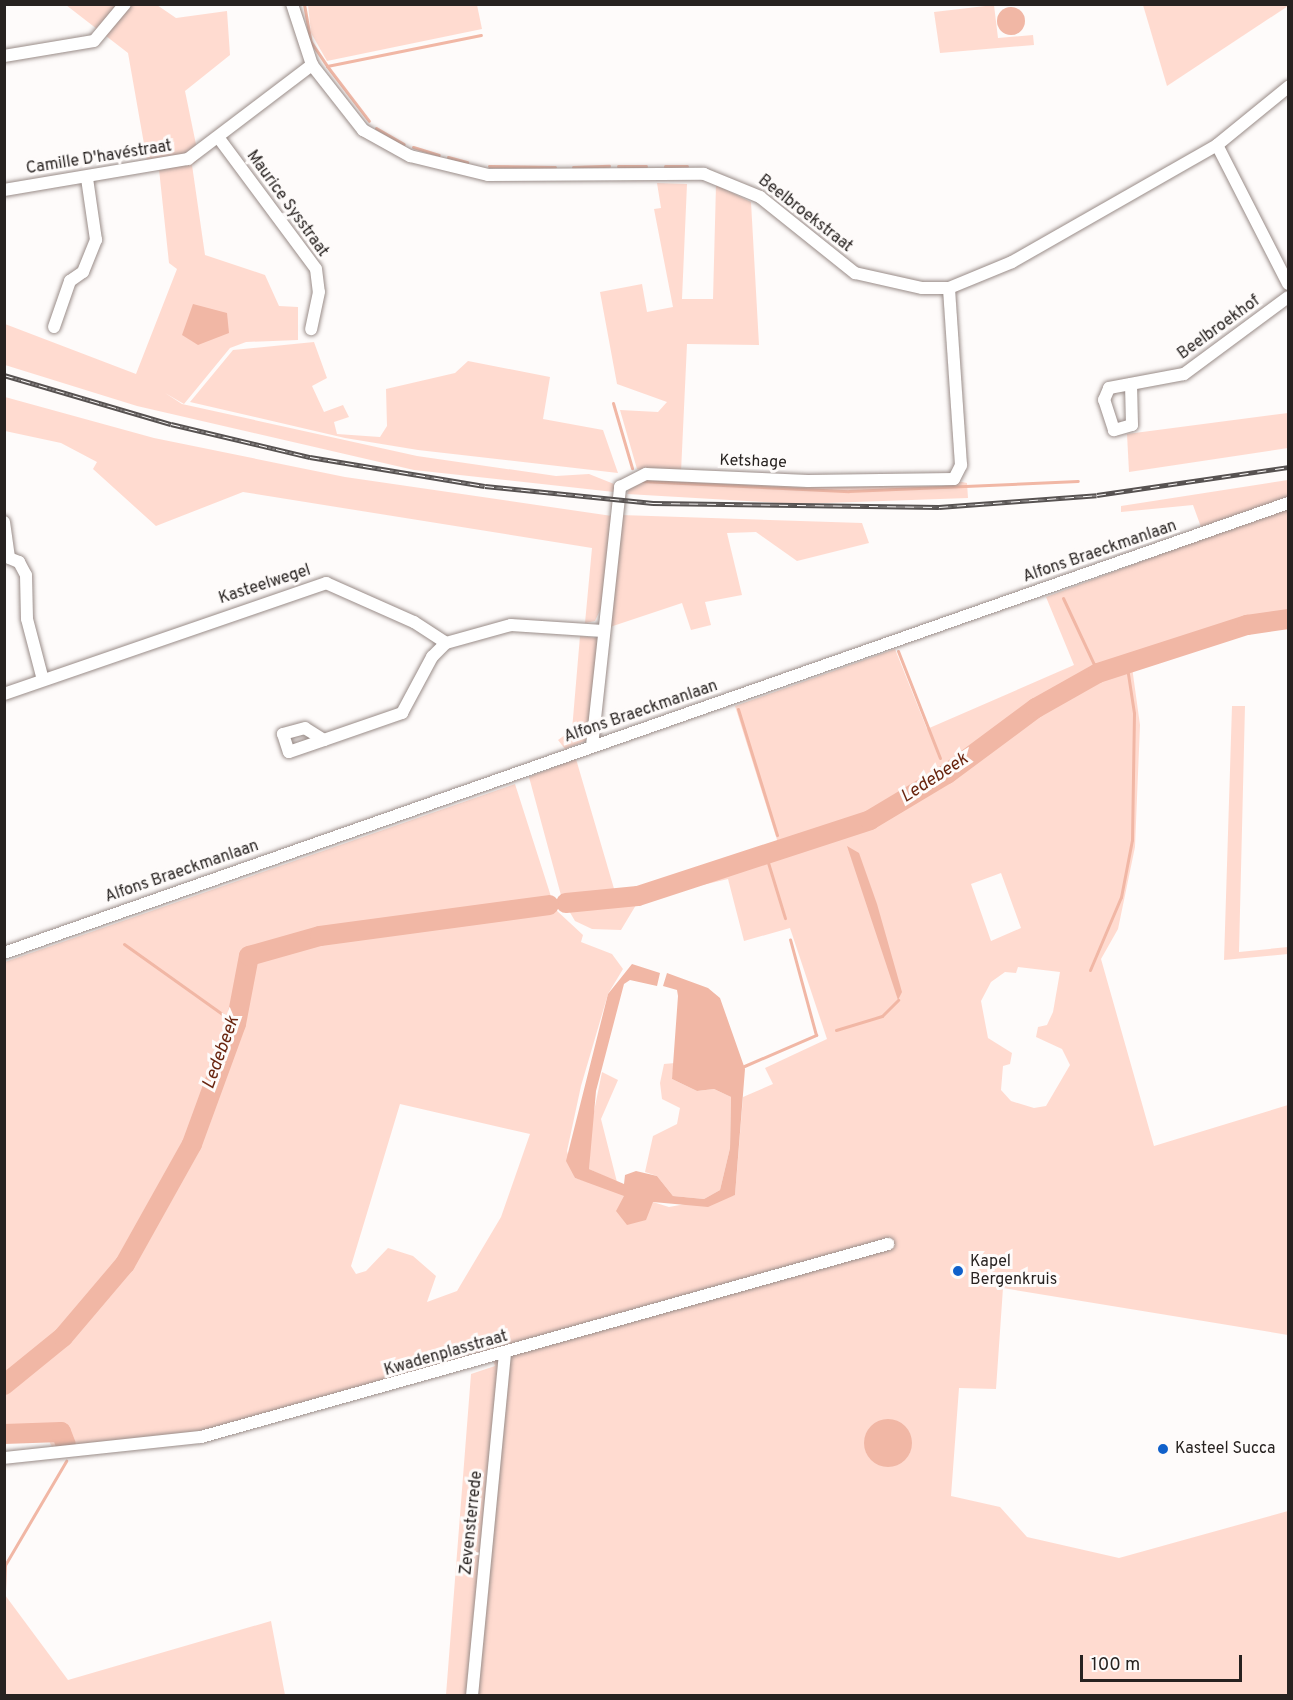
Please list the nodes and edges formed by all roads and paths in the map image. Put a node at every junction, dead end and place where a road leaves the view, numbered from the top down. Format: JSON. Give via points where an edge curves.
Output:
{"nodes":[{"id":1,"x":125,"y":4,"type":"edge"},
{"id":2,"x":292,"y":4,"type":"edge"},
{"id":3,"x":4,"y":56,"type":"edge"},
{"id":4,"x":312,"y":65,"type":"junction"},
{"id":5,"x":1288,"y":87,"type":"edge"},
{"id":6,"x":218,"y":137,"type":"junction"},
{"id":7,"x":1217,"y":145,"type":"junction"},
{"id":8,"x":87,"y":178,"type":"junction"},
{"id":9,"x":4,"y":190,"type":"edge"},
{"id":10,"x":1288,"y":284,"type":"edge"},
{"id":11,"x":949,"y":288,"type":"junction"},
{"id":12,"x":1288,"y":297,"type":"edge"},
{"id":13,"x":54,"y":327,"type":"dead end"},
{"id":14,"x":311,"y":329,"type":"dead end"},
{"id":15,"x":1131,"y":384,"type":"dead end"},
{"id":16,"x":1288,"y":503,"type":"edge"},
{"id":17,"x":4,"y":522,"type":"edge"},
{"id":18,"x":7,"y":558,"type":"edge"},
{"id":19,"x":603,"y":631,"type":"junction"},
{"id":20,"x":446,"y":643,"type":"junction"},
{"id":21,"x":43,"y":680,"type":"junction"},
{"id":22,"x":4,"y":694,"type":"edge"},
{"id":23,"x":324,"y":740,"type":"dead end"},
{"id":24,"x":592,"y":746,"type":"junction"},
{"id":25,"x":4,"y":953,"type":"edge"},
{"id":26,"x":888,"y":1244,"type":"dead end"},
{"id":27,"x":505,"y":1354,"type":"junction"},
{"id":28,"x":4,"y":1458,"type":"edge"},
{"id":29,"x":472,"y":1695,"type":"edge"}],
"edges":[{"from":1,"to":3,"type":"street","via":[[102,33],[84,45]]},
{"from":2,"to":4,"type":"street","name":"Beelbroekstraat"},
{"from":4,"to":6,"type":"street","name":"Camille D'havéstraat"},
{"from":4,"to":11,"type":"street","name":"Beelbroekstraat","via":[[363,129],[410,156],[488,175],[704,174],[760,197],[855,273],[892,285]]},
{"from":5,"to":7,"type":"street","name":"Beelbroekstraat"},
{"from":6,"to":8,"type":"street","name":"Camille D'havéstraat","via":[[175,164]]},
{"from":6,"to":14,"type":"street","name":"Maurice Sysstraat","via":[[316,269],[319,292]]},
{"from":7,"to":10,"type":"street"},
{"from":7,"to":11,"type":"street","name":"Beelbroekstraat","via":[[1012,262]]},
{"from":8,"to":9,"type":"street","name":"Camille D'havéstraat"},
{"from":8,"to":13,"type":"street","via":[[96,240],[83,272],[70,281]]},
{"from":11,"to":19,"type":"street","name":"Ketshage","via":[[961,465],[958,477],[941,483],[646,474],[627,479],[620,487]]},
{"from":12,"to":15,"type":"street","name":"Beelbroekhof","via":[[1184,374]]},
{"from":16,"to":24,"type":"street","name":"Alfons Braeckmanlaan"},
{"from":17,"to":18,"type":"street"},
{"from":18,"to":21,"type":"street","via":[[19,562],[26,574],[27,619]]},
{"from":19,"to":20,"type":"street","via":[[511,625]]},
{"from":19,"to":24,"type":"street","name":"Ketshage"},
{"from":20,"to":21,"type":"street","name":"Kasteelwegel","via":[[414,622],[326,583]]},
{"from":20,"to":23,"type":"street","via":[[432,657],[402,713]]},
{"from":21,"to":22,"type":"street","name":"Kasteelwegel"},
{"from":24,"to":25,"type":"street","name":"Alfons Braeckmanlaan"},
{"from":26,"to":27,"type":"street","name":"Kwadenplasstraat"},
{"from":27,"to":28,"type":"street","name":"Kwadenplasstraat","via":[[201,1437]]},
{"from":27,"to":29,"type":"street","name":"Zevensterrede"}]}
